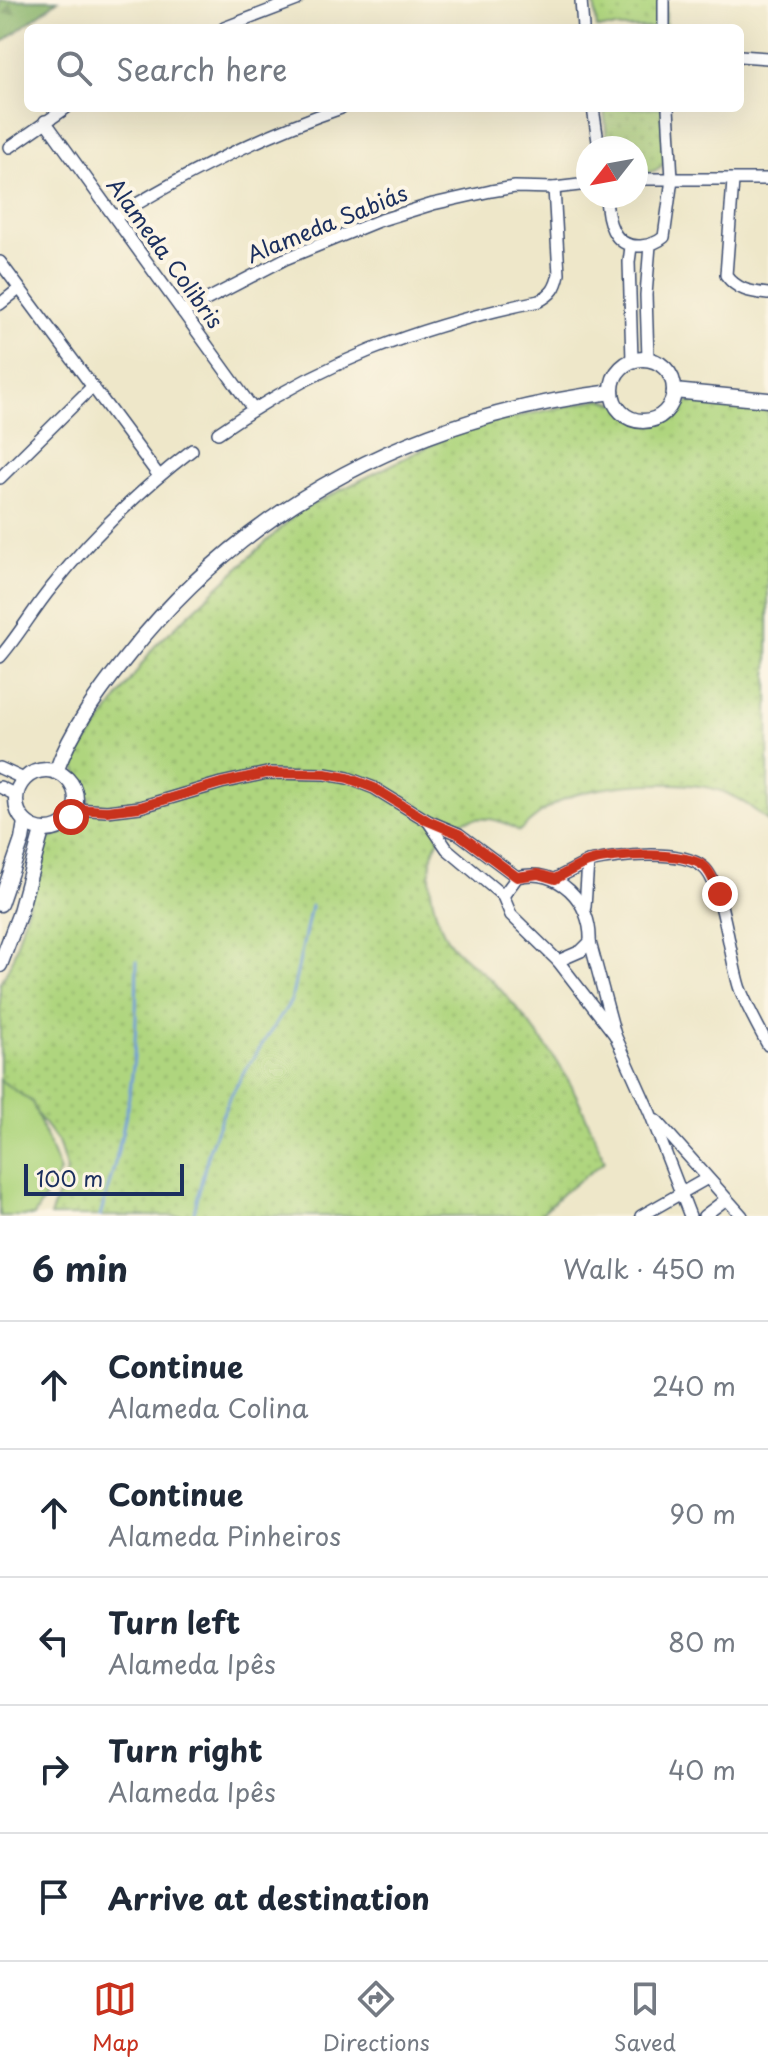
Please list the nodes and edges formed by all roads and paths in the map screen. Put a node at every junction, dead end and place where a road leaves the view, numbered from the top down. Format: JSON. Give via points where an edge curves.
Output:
{"nodes":[{"id":1,"x":297,"y":0,"type":"edge"},
{"id":2,"x":581,"y":0,"type":"edge"},
{"id":3,"x":664,"y":0,"type":"edge"},
{"id":4,"x":234,"y":24,"type":"edge"},
{"id":5,"x":583,"y":24,"type":"edge"},
{"id":6,"x":664,"y":24,"type":"edge"},
{"id":7,"x":744,"y":56,"type":"edge"},
{"id":8,"x":768,"y":58,"type":"edge"},
{"id":9,"x":60,"y":112,"type":"edge"},
{"id":10,"x":329,"y":112,"type":"edge"},
{"id":11,"x":594,"y":112,"type":"edge"},
{"id":12,"x":668,"y":112,"type":"edge"},
{"id":13,"x":45,"y":121,"type":"junction"},
{"id":14,"x":597,"y":136,"type":"edge"},
{"id":15,"x":10,"y":147,"type":"dead end"},
{"id":16,"x":648,"y":179,"type":"edge"},
{"id":17,"x":672,"y":179,"type":"junction"},
{"id":18,"x":768,"y":179,"type":"edge"},
{"id":19,"x":733,"y":181,"type":"junction"},
{"id":20,"x":576,"y":185,"type":"edge"},
{"id":21,"x":554,"y":188,"type":"junction"},
{"id":22,"x":607,"y":208,"type":"edge"},
{"id":23,"x":115,"y":217,"type":"junction"},
{"id":24,"x":650,"y":245,"type":"junction"},
{"id":25,"x":631,"y":247,"type":"junction"},
{"id":26,"x":0,"y":262,"type":"edge"},
{"id":27,"x":19,"y":289,"type":"junction"},
{"id":28,"x":768,"y":294,"type":"edge"},
{"id":29,"x":646,"y":295,"type":"junction"},
{"id":30,"x":629,"y":296,"type":"junction"},
{"id":31,"x":0,"y":304,"type":"edge"},
{"id":32,"x":183,"y":312,"type":"junction"},
{"id":33,"x":648,"y":359,"type":"junction"},
{"id":34,"x":632,"y":360,"type":"junction"},
{"id":35,"x":92,"y":387,"type":"junction"},
{"id":36,"x":674,"y":391,"type":"junction"},
{"id":37,"x":612,"y":392,"type":"junction"},
{"id":38,"x":768,"y":400,"type":"edge"},
{"id":39,"x":253,"y":409,"type":"junction"},
{"id":40,"x":218,"y":433,"type":"dead end"},
{"id":41,"x":192,"y":450,"type":"dead end"},
{"id":42,"x":159,"y":476,"type":"junction"},
{"id":43,"x":0,"y":478,"type":"edge"},
{"id":44,"x":0,"y":657,"type":"edge"},
{"id":45,"x":0,"y":768,"type":"edge"},
{"id":46,"x":56,"y":772,"type":"junction"},
{"id":47,"x":24,"y":779,"type":"junction"},
{"id":48,"x":0,"y":787,"type":"edge"},
{"id":49,"x":16,"y":795,"type":"junction"},
{"id":50,"x":75,"y":809,"type":"junction"},
{"id":51,"x":428,"y":821,"type":"junction"},
{"id":52,"x":25,"y":822,"type":"junction"},
{"id":53,"x":42,"y":831,"type":"junction"},
{"id":54,"x":470,"y":841,"type":"junction"},
{"id":55,"x":457,"y":857,"type":"junction"},
{"id":56,"x":588,"y":862,"type":"junction"},
{"id":57,"x":517,"y":877,"type":"junction"},
{"id":58,"x":555,"y":879,"type":"junction"},
{"id":59,"x":503,"y":896,"type":"junction"},
{"id":60,"x":0,"y":904,"type":"edge"},
{"id":61,"x":585,"y":907,"type":"junction"},
{"id":62,"x":590,"y":942,"type":"junction"},
{"id":63,"x":558,"y":961,"type":"junction"},
{"id":64,"x":0,"y":965,"type":"edge"},
{"id":65,"x":615,"y":1035,"type":"junction"},
{"id":66,"x":768,"y":1045,"type":"edge"},
{"id":67,"x":650,"y":1113,"type":"junction"},
{"id":68,"x":706,"y":1179,"type":"junction"},
{"id":69,"x":681,"y":1194,"type":"junction"},
{"id":70,"x":725,"y":1200,"type":"junction"},
{"id":71,"x":641,"y":1216,"type":"edge"},
{"id":72,"x":690,"y":1216,"type":"edge"},
{"id":73,"x":704,"y":1216,"type":"edge"},
{"id":74,"x":742,"y":1216,"type":"edge"}],
"edges":[{"from":1,"to":4,"type":"street"},
{"from":2,"to":5,"type":"street"},
{"from":3,"to":6,"type":"street"},
{"from":7,"to":8,"type":"street"},
{"from":9,"to":13,"type":"street"},
{"from":10,"to":23,"type":"street","via":[[198,168]]},
{"from":11,"to":14,"type":"street"},
{"from":12,"to":17,"type":"street"},
{"from":13,"to":15,"type":"street"},
{"from":13,"to":23,"type":"street","name":"Alameda Colibris"},
{"from":16,"to":17,"type":"street"},
{"from":17,"to":19,"type":"street"},
{"from":17,"to":24,"type":"street","via":[[667,229]]},
{"from":18,"to":19,"type":"street"},
{"from":19,"to":28,"type":"street","via":[[726,275],[742,290]]},
{"from":20,"to":21,"type":"street","name":"Alameda Sabiás"},
{"from":21,"to":32,"type":"street","name":"Alameda Sabiás","via":[[491,191],[378,221],[272,265]]},
{"from":21,"to":39,"type":"street","via":[[559,274],[550,295],[398,338],[313,375]]},
{"from":22,"to":25,"type":"street","via":[[617,238]]},
{"from":23,"to":32,"type":"street","name":"Alameda Colibris"},
{"from":24,"to":25,"type":"street"},
{"from":24,"to":29,"type":"street"},
{"from":25,"to":30,"type":"street"},
{"from":26,"to":27,"type":"street"},
{"from":27,"to":31,"type":"street"},
{"from":27,"to":35,"type":"street"},
{"from":29,"to":30,"type":"street"},
{"from":29,"to":33,"type":"street"},
{"from":30,"to":34,"type":"street"},
{"from":32,"to":39,"type":"street","name":"Alameda Colibris"},
{"from":33,"to":34,"type":"street"},
{"from":33,"to":36,"type":"street","via":[[667,370]]},
{"from":34,"to":37,"type":"street","via":[[617,373]]},
{"from":35,"to":42,"type":"street"},
{"from":35,"to":43,"type":"street"},
{"from":36,"to":37,"type":"street","via":[[664,412],[644,421],[622,413]]},
{"from":36,"to":38,"type":"street"},
{"from":37,"to":46,"type":"street","via":[[532,404],[458,424],[376,457],[280,512],[214,564],[155,622],[95,701]]},
{"from":39,"to":40,"type":"street"},
{"from":41,"to":42,"type":"street"},
{"from":42,"to":44,"type":"street","via":[[81,552]]},
{"from":45,"to":47,"type":"street"},
{"from":46,"to":47,"type":"street","via":[[39,771]]},
{"from":46,"to":50,"type":"street","via":[[75,791]]},
{"from":47,"to":49,"type":"street"},
{"from":48,"to":49,"type":"street"},
{"from":49,"to":52,"type":"street","via":[[18,814]]},
{"from":50,"to":51,"type":"street","via":[[140,807],[267,773],[308,772],[374,788]]},
{"from":50,"to":53,"type":"street","via":[[59,828]]},
{"from":51,"to":54,"type":"street"},
{"from":51,"to":55,"type":"street"},
{"from":52,"to":53,"type":"street"},
{"from":52,"to":60,"type":"street"},
{"from":53,"to":64,"type":"street"},
{"from":54,"to":55,"type":"street"},
{"from":54,"to":57,"type":"street"},
{"from":55,"to":59,"type":"street"},
{"from":56,"to":58,"type":"street"},
{"from":56,"to":61,"type":"street"},
{"from":56,"to":66,"type":"street","via":[[673,857],[705,867],[720,894],[741,990]]},
{"from":57,"to":58,"type":"street","via":[[538,874]]},
{"from":57,"to":59,"type":"street"},
{"from":58,"to":61,"type":"street"},
{"from":59,"to":63,"type":"street","via":[[511,915]]},
{"from":61,"to":62,"type":"street"},
{"from":62,"to":63,"type":"street"},
{"from":62,"to":65,"type":"street"},
{"from":63,"to":65,"type":"street"},
{"from":65,"to":67,"type":"street"},
{"from":67,"to":68,"type":"street"},
{"from":67,"to":69,"type":"street"},
{"from":68,"to":69,"type":"street"},
{"from":68,"to":70,"type":"street"},
{"from":69,"to":71,"type":"street"},
{"from":69,"to":72,"type":"street"},
{"from":70,"to":73,"type":"street"},
{"from":70,"to":74,"type":"street"}]}
